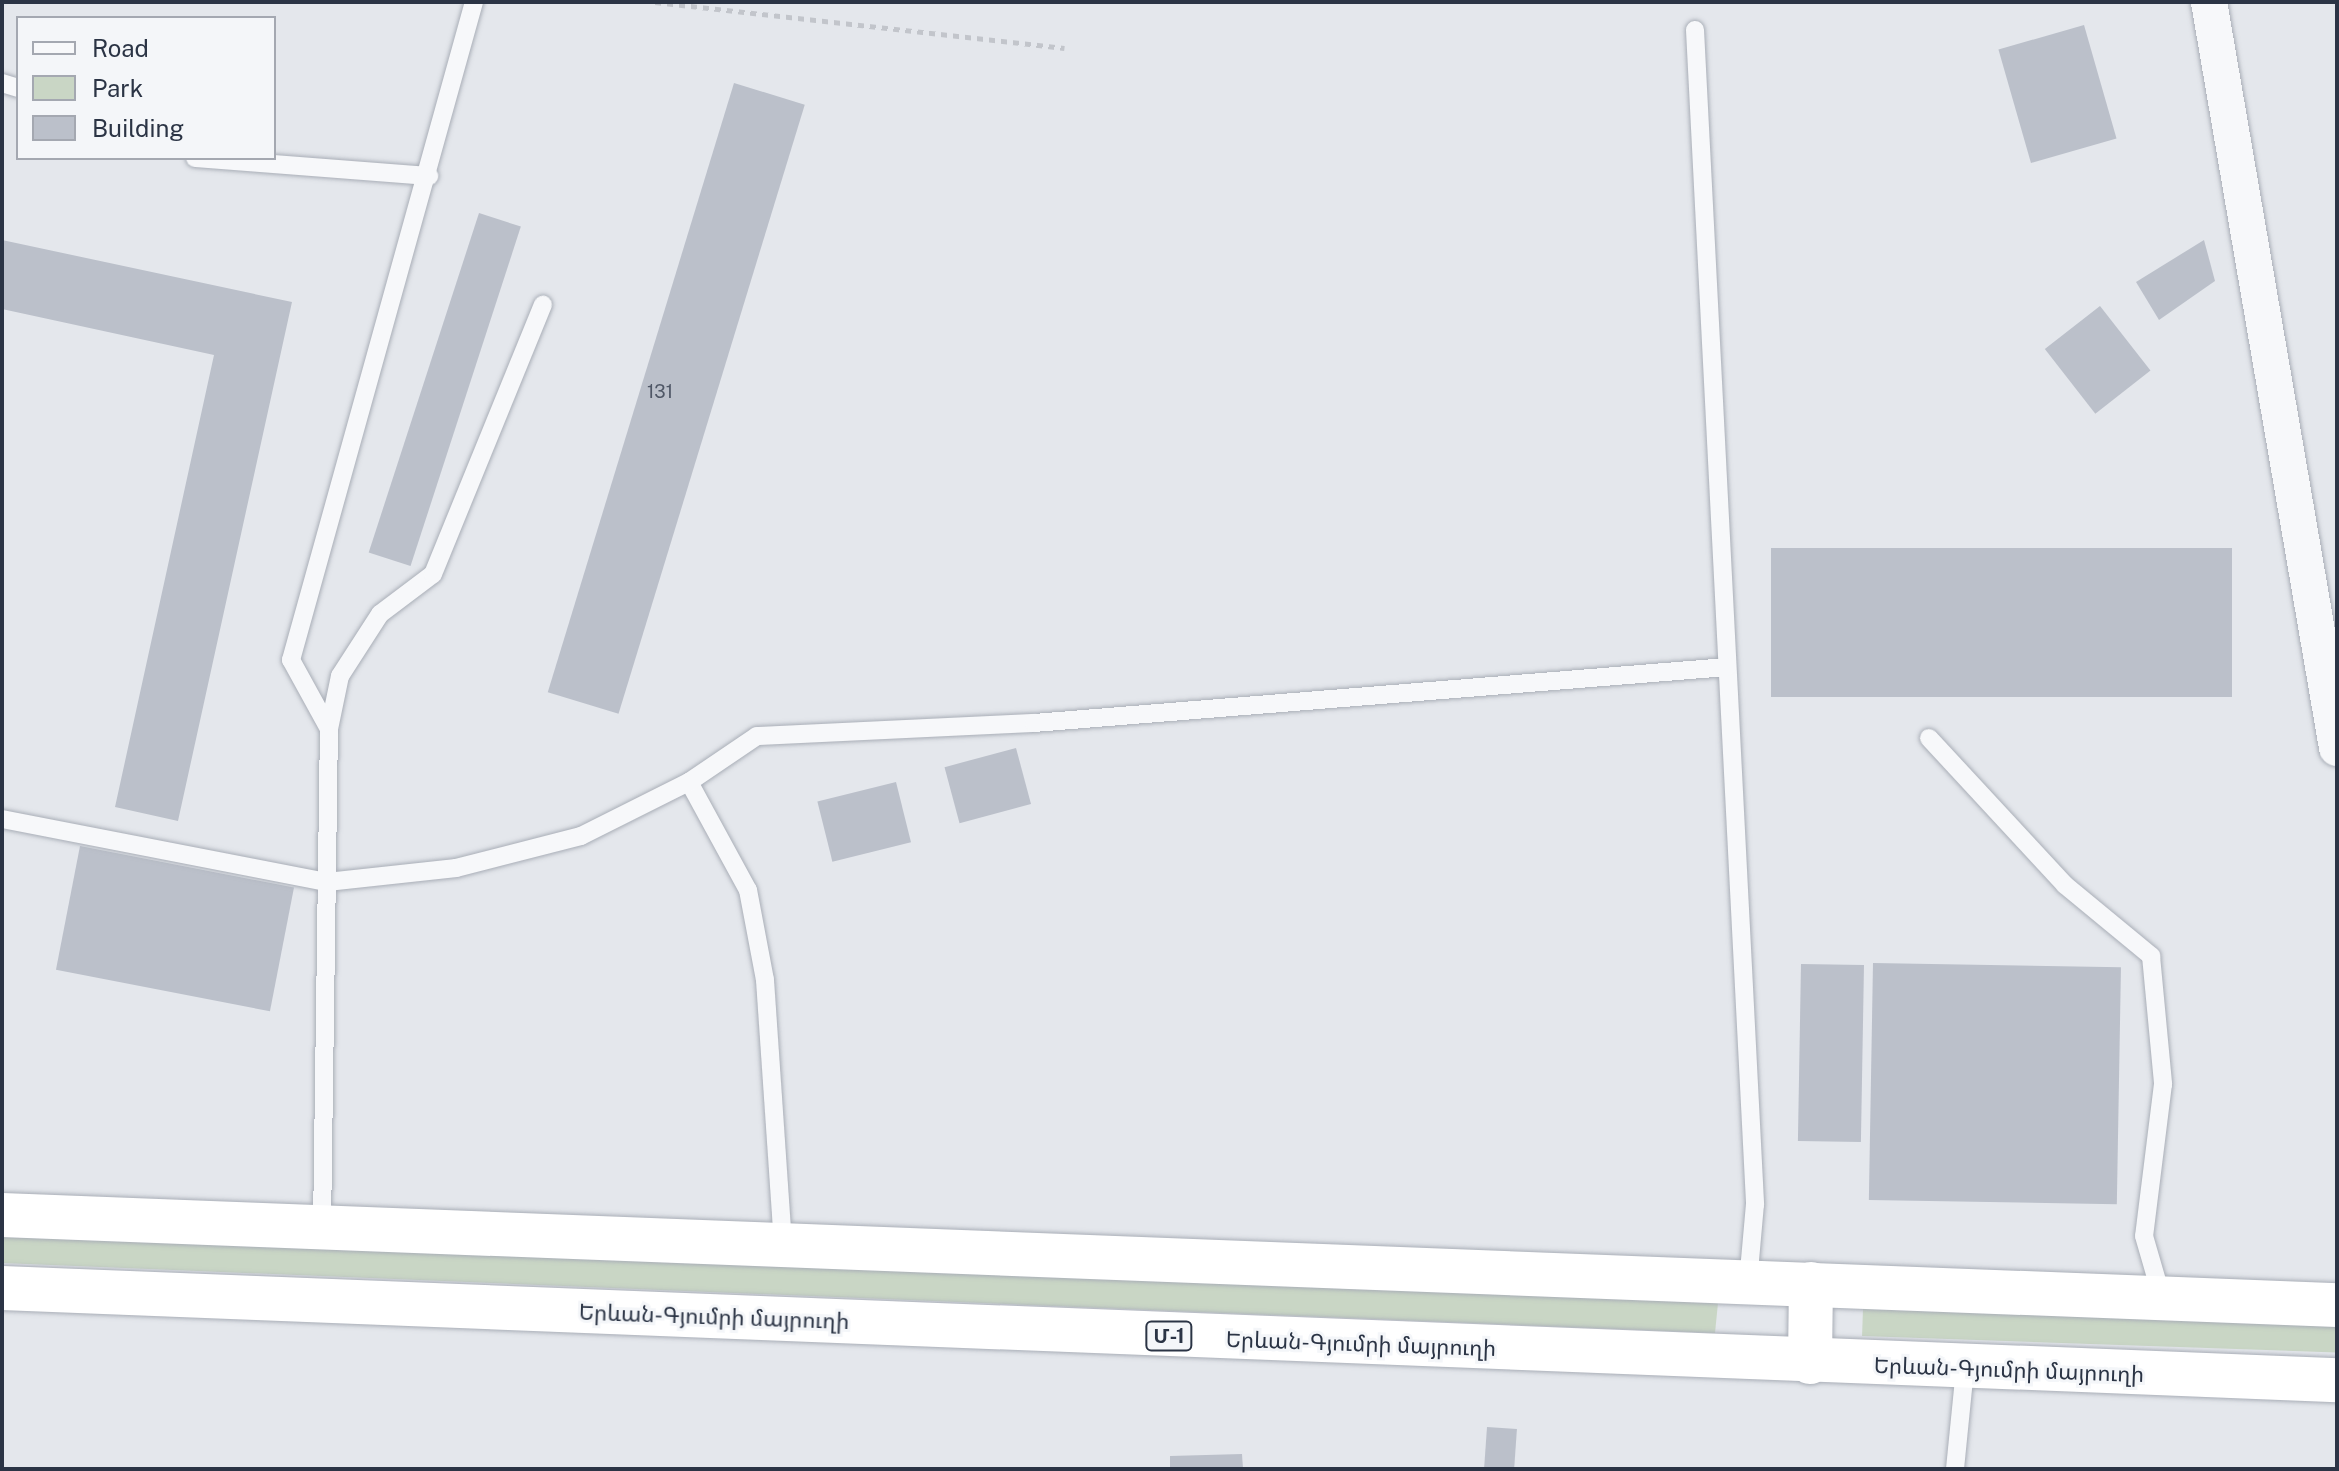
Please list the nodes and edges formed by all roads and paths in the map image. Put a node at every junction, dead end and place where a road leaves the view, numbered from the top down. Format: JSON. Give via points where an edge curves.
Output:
{"nodes":[{"id":1,"x":474,"y":2,"type":"edge"},
{"id":2,"x":655,"y":2,"type":"edge"},
{"id":3,"x":2209,"y":2,"type":"edge"},
{"id":4,"x":1695,"y":30,"type":"dead end"},
{"id":5,"x":1064,"y":48,"type":"dead end"},
{"id":6,"x":221,"y":160,"type":"edge"},
{"id":7,"x":429,"y":176,"type":"junction"},
{"id":8,"x":543,"y":305,"type":"dead end"},
{"id":9,"x":1727,"y":667,"type":"junction"},
{"id":10,"x":329,"y":729,"type":"junction"},
{"id":11,"x":1929,"y":738,"type":"dead end"},
{"id":12,"x":2337,"y":748,"type":"edge"},
{"id":13,"x":689,"y":782,"type":"junction"},
{"id":14,"x":2,"y":819,"type":"edge"},
{"id":15,"x":327,"y":882,"type":"junction"},
{"id":16,"x":2,"y":1215,"type":"edge"},
{"id":17,"x":322,"y":1227,"type":"junction"},
{"id":18,"x":783,"y":1245,"type":"junction"},
{"id":19,"x":1748,"y":1282,"type":"junction"},
{"id":20,"x":1811,"y":1284,"type":"junction"},
{"id":21,"x":2,"y":1288,"type":"edge"},
{"id":22,"x":2162,"y":1298,"type":"junction"},
{"id":23,"x":2337,"y":1305,"type":"edge"},
{"id":24,"x":1810,"y":1362,"type":"junction"},
{"id":25,"x":1965,"y":1369,"type":"junction"},
{"id":26,"x":2337,"y":1380,"type":"edge"},
{"id":27,"x":1955,"y":1469,"type":"edge"}],
"edges":[{"from":1,"to":7,"type":"lane"},
{"from":2,"to":5,"type":"path"},
{"from":3,"to":12,"type":"street"},
{"from":4,"to":9,"type":"lane"},
{"from":6,"to":7,"type":"lane"},
{"from":7,"to":10,"type":"lane","via":[[291,660]]},
{"from":8,"to":10,"type":"lane","via":[[433,574],[380,614],[340,676]]},
{"from":9,"to":13,"type":"lane","via":[[1034,723],[757,736]]},
{"from":9,"to":19,"type":"lane","via":[[1755,1204]]},
{"from":10,"to":15,"type":"lane"},
{"from":11,"to":22,"type":"lane","via":[[2065,885],[2151,956],[2163,1084],[2144,1236]]},
{"from":13,"to":15,"type":"lane","via":[[581,836],[456,868]]},
{"from":13,"to":18,"type":"lane","via":[[748,890],[765,980]]},
{"from":14,"to":15,"type":"lane"},
{"from":15,"to":17,"type":"lane"},
{"from":16,"to":17,"type":"highway"},
{"from":17,"to":18,"type":"highway"},
{"from":18,"to":19,"type":"highway"},
{"from":19,"to":20,"type":"highway"},
{"from":20,"to":22,"type":"highway"},
{"from":20,"to":24,"type":"highway"},
{"from":21,"to":24,"type":"highway","name":"Երևան-Գյումրի մայրուղի","number":"Մ-1"},
{"from":22,"to":23,"type":"highway"},
{"from":24,"to":25,"type":"highway","name":"Երևան-Գյումրի մայրուղի","number":"Մ-1"},
{"from":25,"to":26,"type":"highway","name":"Երևան-Գյումրի մայրուղի","number":"Մ-1"},
{"from":25,"to":27,"type":"lane"}]}
